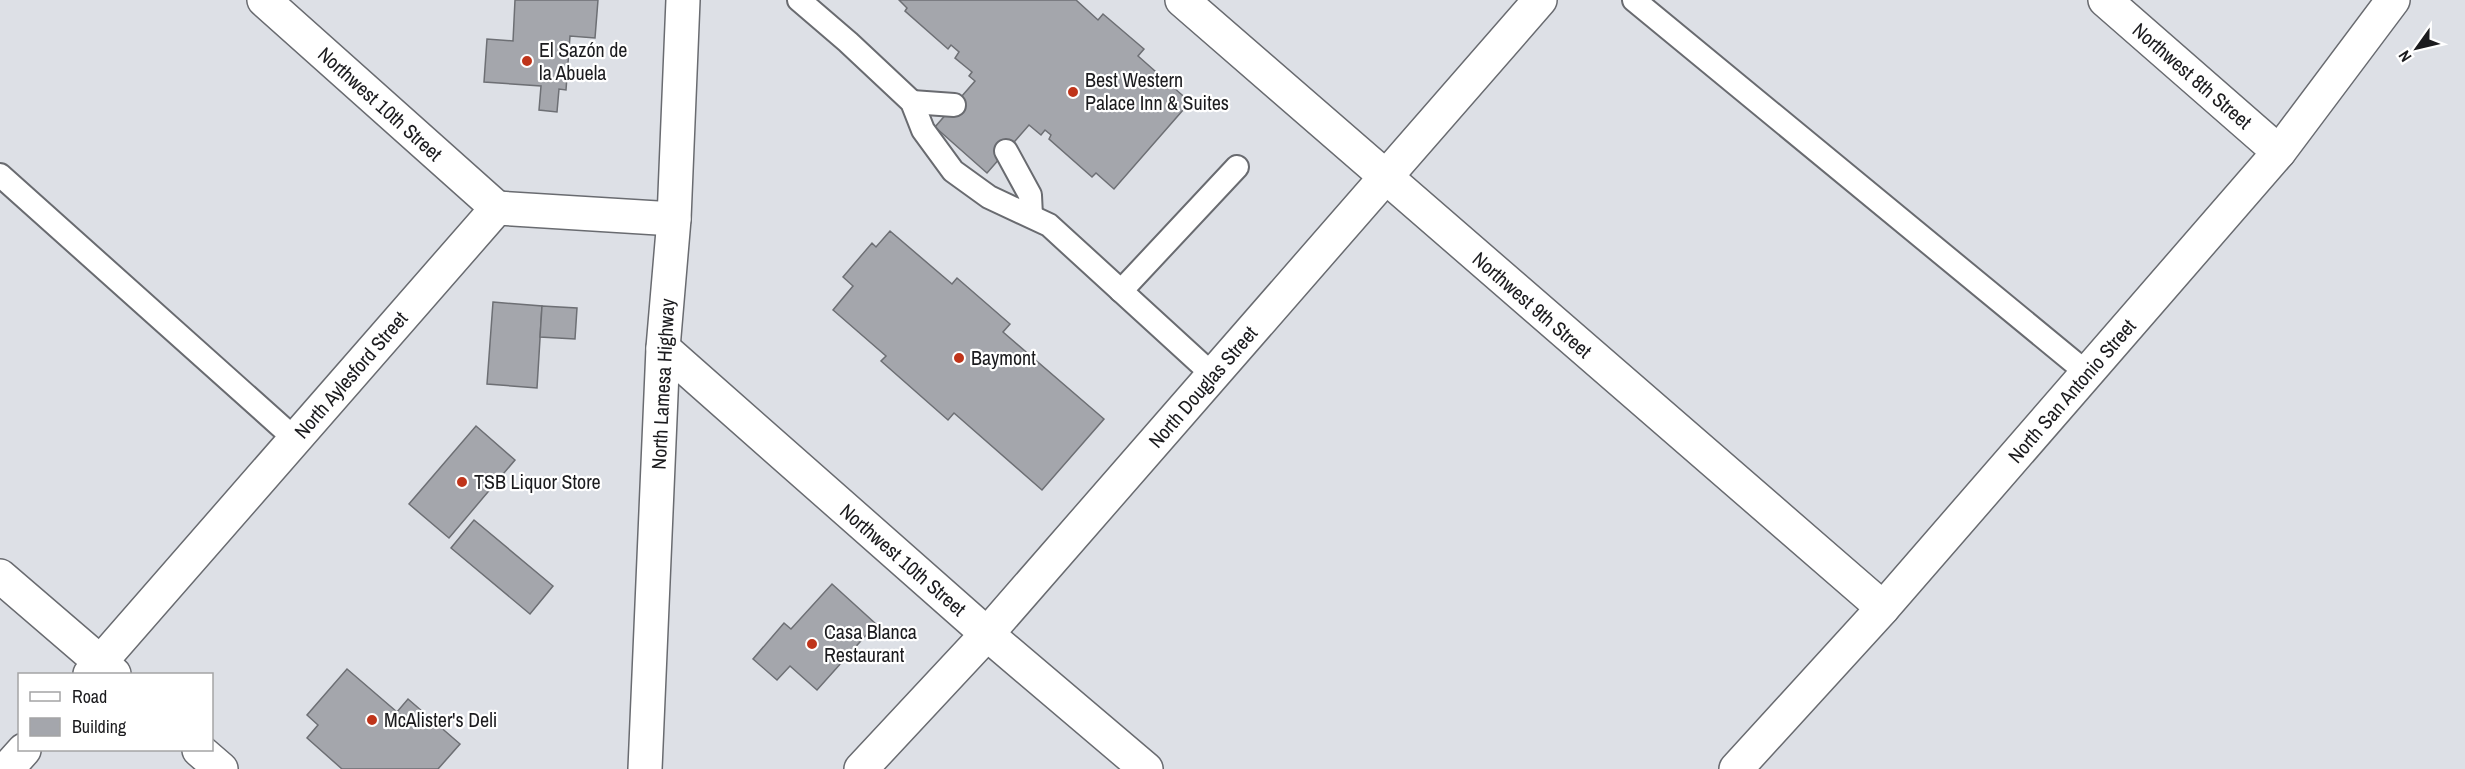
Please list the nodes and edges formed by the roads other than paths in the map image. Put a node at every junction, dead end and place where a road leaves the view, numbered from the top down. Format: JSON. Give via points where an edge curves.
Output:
{"nodes":[{"id":1,"x":264,"y":0,"type":"edge"},
{"id":2,"x":683,"y":0,"type":"edge"},
{"id":3,"x":799,"y":0,"type":"edge"},
{"id":4,"x":1182,"y":0,"type":"edge"},
{"id":5,"x":1540,"y":0,"type":"edge"},
{"id":6,"x":1634,"y":0,"type":"edge"},
{"id":7,"x":2105,"y":0,"type":"edge"},
{"id":8,"x":2393,"y":0,"type":"edge"},
{"id":9,"x":912,"y":102,"type":"junction"},
{"id":10,"x":954,"y":105,"type":"dead end"},
{"id":11,"x":1006,"y":151,"type":"dead end"},
{"id":12,"x":2279,"y":152,"type":"junction"},
{"id":13,"x":1237,"y":166,"type":"dead end"},
{"id":14,"x":0,"y":175,"type":"edge"},
{"id":15,"x":1385,"y":178,"type":"junction"},
{"id":16,"x":497,"y":208,"type":"junction"},
{"id":17,"x":1031,"y":216,"type":"junction"},
{"id":18,"x":674,"y":219,"type":"junction"},
{"id":19,"x":1121,"y":291,"type":"junction"},
{"id":20,"x":663,"y":348,"type":"junction"},
{"id":21,"x":2087,"y":373,"type":"junction"},
{"id":22,"x":1213,"y":375,"type":"junction"},
{"id":23,"x":296,"y":439,"type":"junction"},
{"id":24,"x":0,"y":576,"type":"edge"},
{"id":25,"x":1883,"y":608,"type":"junction"},
{"id":26,"x":987,"y":634,"type":"junction"},
{"id":27,"x":101,"y":671,"type":"edge"},
{"id":28,"x":23,"y":751,"type":"edge"},
{"id":29,"x":200,"y":751,"type":"edge"},
{"id":30,"x":7,"y":769,"type":"edge"},
{"id":31,"x":221,"y":769,"type":"edge"},
{"id":32,"x":645,"y":769,"type":"edge"},
{"id":33,"x":861,"y":769,"type":"edge"},
{"id":34,"x":1146,"y":769,"type":"edge"},
{"id":35,"x":1736,"y":769,"type":"edge"}],
"edges":[{"from":1,"to":16,"type":"street","name":"Northwest 10th Street"},
{"from":2,"to":18,"type":"street","name":"North Lamesa Highway"},
{"from":3,"to":9,"type":"lane"},
{"from":4,"to":15,"type":"street","name":"Northwest 9th Street"},
{"from":5,"to":15,"type":"street","name":"North Douglas Street"},
{"from":6,"to":21,"type":"lane"},
{"from":7,"to":12,"type":"street","name":"Northwest 8th Street"},
{"from":8,"to":12,"type":"street","name":"North San Antonio Street"},
{"from":9,"to":10,"type":"lane"},
{"from":9,"to":17,"type":"lane","via":[[923,130],[953,171],[989,197]]},
{"from":11,"to":17,"type":"lane","via":[[1030,195]]},
{"from":12,"to":21,"type":"street","name":"North San Antonio Street"},
{"from":13,"to":19,"type":"lane"},
{"from":14,"to":23,"type":"lane"},
{"from":15,"to":22,"type":"street","name":"North Douglas Street"},
{"from":15,"to":25,"type":"street","name":"Northwest 9th Street"},
{"from":16,"to":18,"type":"street"},
{"from":16,"to":23,"type":"street","name":"North Aylesford Street"},
{"from":17,"to":19,"type":"lane","via":[[1049,225]]},
{"from":18,"to":20,"type":"street","name":"North Lamesa Highway"},
{"from":19,"to":22,"type":"lane"},
{"from":20,"to":26,"type":"street","name":"Northwest 10th Street"},
{"from":20,"to":32,"type":"street","name":"North Lamesa Highway"},
{"from":21,"to":25,"type":"street","name":"North San Antonio Street"},
{"from":22,"to":26,"type":"street","name":"North Douglas Street"},
{"from":23,"to":27,"type":"street","name":"North Aylesford Street"},
{"from":24,"to":27,"type":"street"},
{"from":25,"to":35,"type":"street","name":"North San Antonio Street"},
{"from":26,"to":33,"type":"street","name":"North Douglas Street"},
{"from":26,"to":34,"type":"street","name":"Northwest 10th Street"},
{"from":28,"to":30,"type":"street"},
{"from":29,"to":31,"type":"street"}]}
